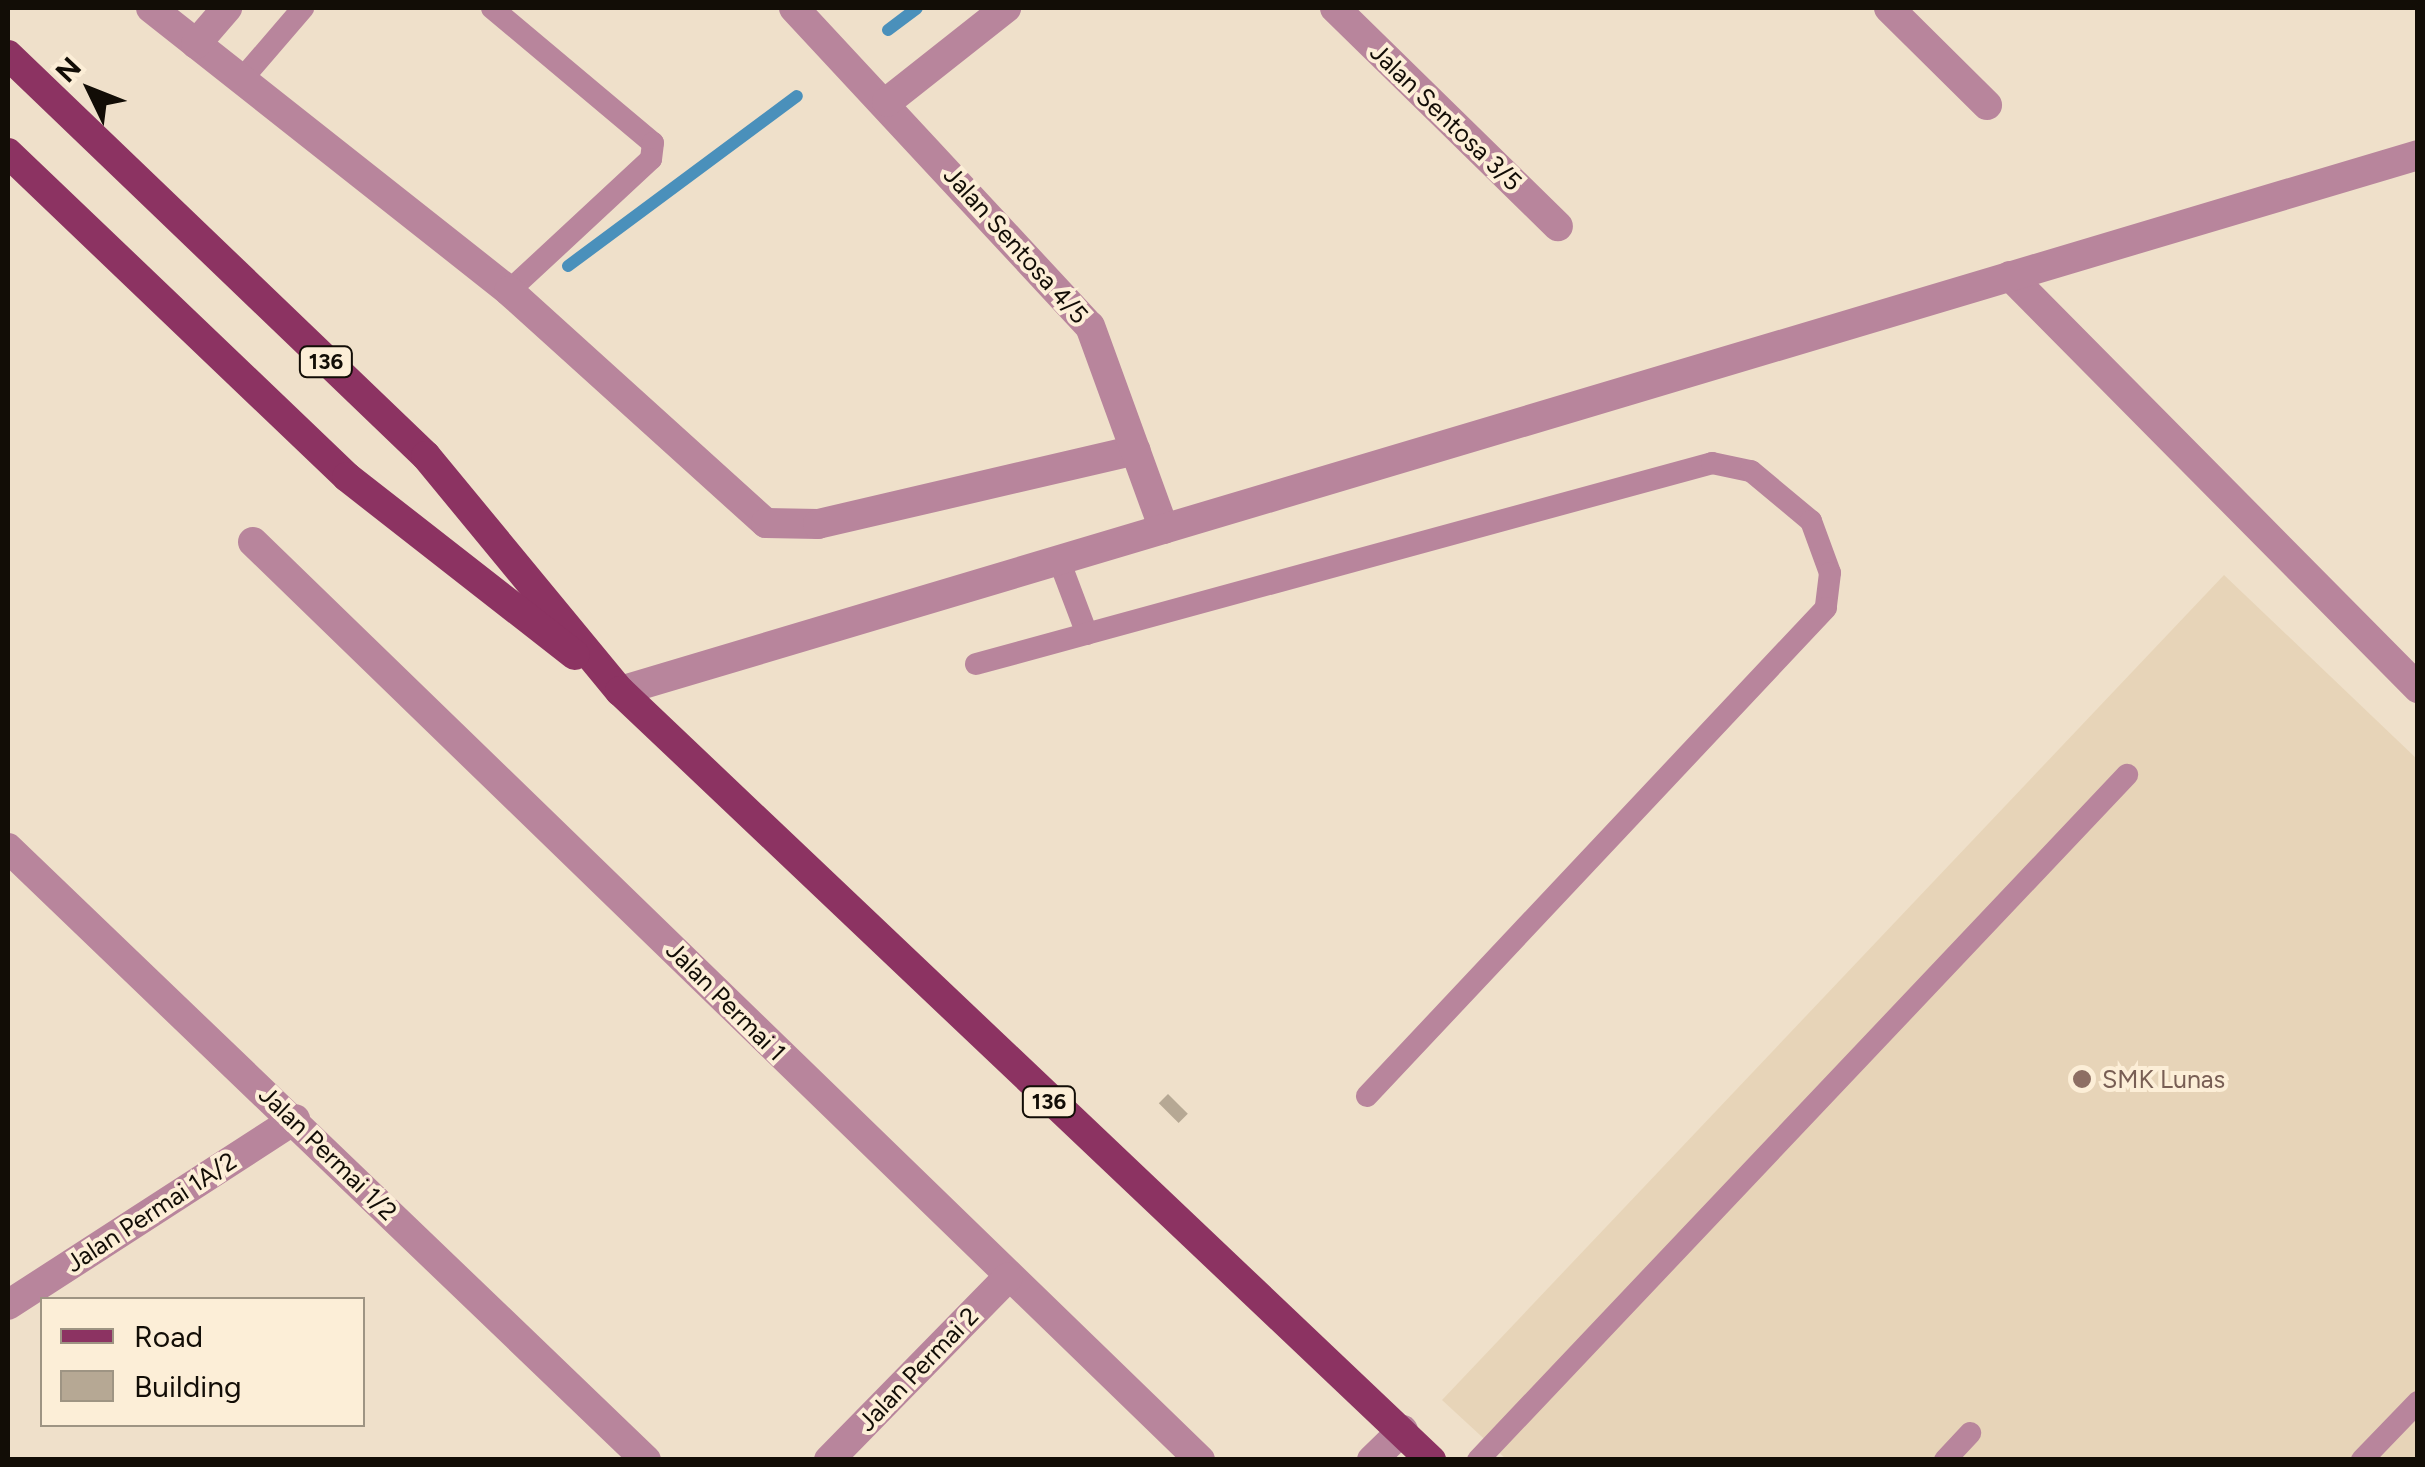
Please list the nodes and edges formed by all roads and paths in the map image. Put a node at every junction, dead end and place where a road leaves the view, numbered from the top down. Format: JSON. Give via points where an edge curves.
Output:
{"nodes":[{"id":1,"x":152,"y":8,"type":"edge"},
{"id":2,"x":227,"y":8,"type":"edge"},
{"id":3,"x":303,"y":8,"type":"edge"},
{"id":4,"x":492,"y":8,"type":"edge"},
{"id":5,"x":794,"y":8,"type":"edge"},
{"id":6,"x":1006,"y":8,"type":"edge"},
{"id":7,"x":1335,"y":8,"type":"edge"},
{"id":8,"x":1890,"y":8,"type":"edge"},
{"id":9,"x":196,"y":44,"type":"junction"},
{"id":10,"x":8,"y":55,"type":"edge"},
{"id":11,"x":242,"y":80,"type":"junction"},
{"id":12,"x":887,"y":102,"type":"junction"},
{"id":13,"x":1987,"y":105,"type":"dead end"},
{"id":14,"x":8,"y":153,"type":"edge"},
{"id":15,"x":2418,"y":155,"type":"edge"},
{"id":16,"x":1558,"y":226,"type":"dead end"},
{"id":17,"x":2010,"y":276,"type":"junction"},
{"id":18,"x":509,"y":291,"type":"junction"},
{"id":19,"x":1135,"y":450,"type":"junction"},
{"id":20,"x":1164,"y":529,"type":"junction"},
{"id":21,"x":253,"y":542,"type":"dead end"},
{"id":22,"x":1058,"y":560,"type":"junction"},
{"id":23,"x":1087,"y":634,"type":"junction"},
{"id":24,"x":976,"y":664,"type":"dead end"},
{"id":25,"x":2418,"y":688,"type":"edge"},
{"id":26,"x":620,"y":691,"type":"junction"},
{"id":27,"x":2127,"y":775,"type":"dead end"},
{"id":28,"x":8,"y":848,"type":"edge"},
{"id":29,"x":1367,"y":1096,"type":"dead end"},
{"id":30,"x":295,"y":1119,"type":"junction"},
{"id":31,"x":1008,"y":1278,"type":"junction"},
{"id":32,"x":8,"y":1305,"type":"edge"},
{"id":33,"x":2418,"y":1402,"type":"edge"},
{"id":34,"x":1402,"y":1430,"type":"junction"},
{"id":35,"x":1970,"y":1433,"type":"dead end"},
{"id":36,"x":646,"y":1460,"type":"edge"},
{"id":37,"x":829,"y":1460,"type":"edge"},
{"id":38,"x":1200,"y":1460,"type":"edge"},
{"id":39,"x":1372,"y":1460,"type":"edge"},
{"id":40,"x":1431,"y":1460,"type":"edge"},
{"id":41,"x":1478,"y":1460,"type":"edge"},
{"id":42,"x":1946,"y":1460,"type":"edge"},
{"id":43,"x":2362,"y":1460,"type":"edge"}],
"edges":[{"from":1,"to":9,"type":"street"},
{"from":2,"to":9,"type":"street"},
{"from":3,"to":11,"type":"lane"},
{"from":4,"to":18,"type":"lane","via":[[653,142],[650,158]]},
{"from":5,"to":12,"type":"street","name":"Jalan Sentosa 4/5"},
{"from":6,"to":12,"type":"street"},
{"from":7,"to":16,"type":"street","name":"Jalan Sentosa 3/5"},
{"from":8,"to":13,"type":"street"},
{"from":9,"to":11,"type":"street"},
{"from":10,"to":26,"type":"main road","number":"136","via":[[426,456]]},
{"from":11,"to":18,"type":"street"},
{"from":12,"to":19,"type":"street","name":"Jalan Sentosa 4/5","via":[[1090,326]]},
{"from":14,"to":26,"type":"main road","number":"136","via":[[347,477]]},
{"from":15,"to":17,"type":"street"},
{"from":17,"to":20,"type":"street"},
{"from":17,"to":25,"type":"street"},
{"from":18,"to":19,"type":"street","via":[[766,523],[818,524]]},
{"from":19,"to":20,"type":"street","name":"Jalan Sentosa 4/5"},
{"from":20,"to":22,"type":"street"},
{"from":21,"to":31,"type":"street","name":"Jalan Permai 1"},
{"from":22,"to":23,"type":"lane"},
{"from":22,"to":26,"type":"street"},
{"from":23,"to":24,"type":"lane"},
{"from":23,"to":29,"type":"lane","via":[[1712,463],[1751,471],[1811,521],[1830,573],[1826,608]]},
{"from":26,"to":34,"type":"main road","number":"136","via":[[898,964]]},
{"from":27,"to":41,"type":"lane"},
{"from":28,"to":30,"type":"street","name":"Jalan Permai 1/2"},
{"from":30,"to":32,"type":"street","name":"Jalan Permai 1A/2"},
{"from":30,"to":36,"type":"street","name":"Jalan Permai 1/2"},
{"from":31,"to":37,"type":"street","name":"Jalan Permai 2"},
{"from":31,"to":38,"type":"street","name":"Jalan Permai 1"},
{"from":33,"to":43,"type":"lane"},
{"from":34,"to":39,"type":"street"},
{"from":34,"to":40,"type":"main road","number":"136"},
{"from":35,"to":42,"type":"lane"}]}
